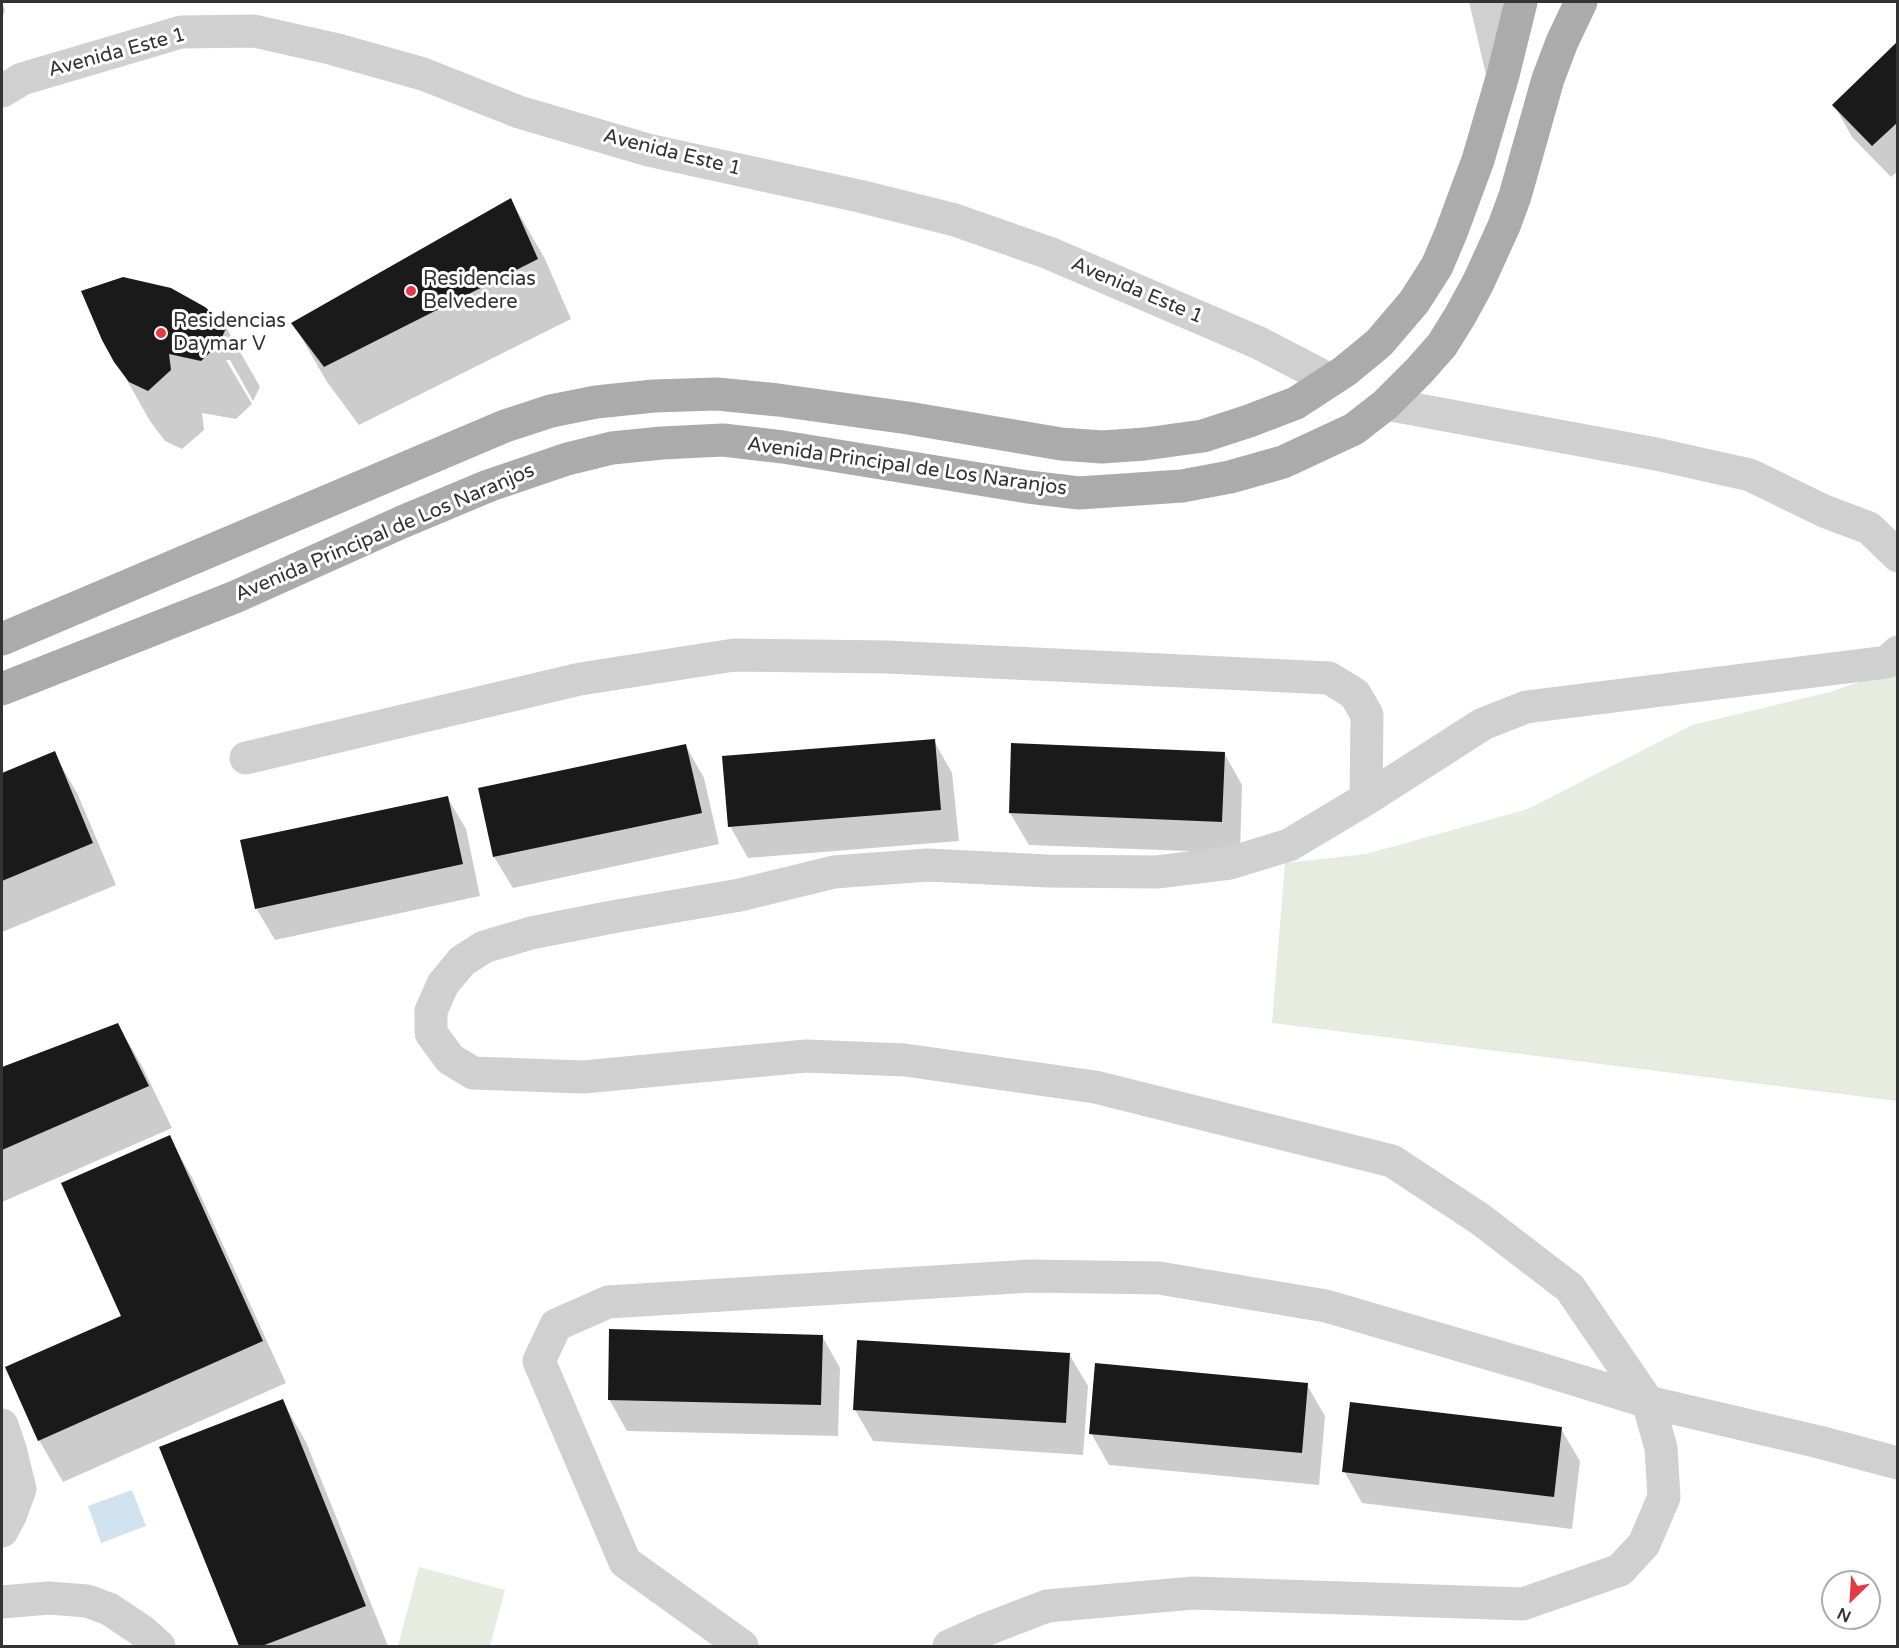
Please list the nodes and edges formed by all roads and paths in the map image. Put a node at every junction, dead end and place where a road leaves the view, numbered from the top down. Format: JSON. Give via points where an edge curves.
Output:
{"nodes":[{"id":1,"x":1486,"y":2,"type":"edge"},
{"id":2,"x":1521,"y":2,"type":"edge"},
{"id":3,"x":1581,"y":2,"type":"edge"},
{"id":4,"x":1503,"y":75,"type":"junction"},
{"id":5,"x":2,"y":91,"type":"edge"},
{"id":6,"x":1330,"y":380,"type":"junction"},
{"id":7,"x":1386,"y":404,"type":"junction"},
{"id":8,"x":1898,"y":556,"type":"edge"},
{"id":9,"x":2,"y":639,"type":"edge"},
{"id":10,"x":1898,"y":652,"type":"edge"},
{"id":11,"x":2,"y":689,"type":"edge"},
{"id":12,"x":246,"y":758,"type":"dead end"},
{"id":13,"x":1366,"y":799,"type":"junction"},
{"id":14,"x":1648,"y":1402,"type":"junction"},
{"id":15,"x":2,"y":1425,"type":"edge"},
{"id":16,"x":1898,"y":1463,"type":"edge"},
{"id":17,"x":2,"y":1532,"type":"edge"},
{"id":18,"x":2,"y":1602,"type":"edge"},
{"id":19,"x":159,"y":1647,"type":"edge"},
{"id":20,"x":742,"y":1647,"type":"edge"},
{"id":21,"x":949,"y":1647,"type":"edge"}],
"edges":[{"from":1,"to":4,"type":"street"},
{"from":2,"to":4,"type":"main road"},
{"from":3,"to":7,"type":"main road","name":"Avenida Principal de Los Naranjos","via":[[1548,79],[1515,196],[1490,258],[1442,345]]},
{"from":4,"to":6,"type":"main road","via":[[1478,160],[1437,266],[1414,302],[1379,342]]},
{"from":5,"to":6,"type":"street","name":"Avenida Este 1","via":[[22,79],[181,32],[254,31],[423,74],[519,112],[648,150],[955,220],[1049,253],[1258,344]]},
{"from":6,"to":9,"type":"main road","via":[[1296,403],[1203,436],[1102,447],[717,394],[596,402],[505,426]]},
{"from":7,"to":8,"type":"street","via":[[1750,475],[1869,528]]},
{"from":7,"to":11,"type":"main road","name":"Avenida Principal de Los Naranjos","via":[[1354,429],[1283,462],[1182,486],[1132,490],[1079,493],[1028,487],[783,447],[723,441],[612,448],[488,486],[235,597]]},
{"from":10,"to":13,"type":"street","via":[[1887,662],[1526,707],[1483,724]]},
{"from":12,"to":13,"type":"street","via":[[592,677],[734,655],[887,657],[1329,678],[1355,694],[1367,715]]},
{"from":13,"to":14,"type":"street","via":[[1289,845],[1230,863],[1157,872],[928,865],[834,872],[740,895],[531,933],[484,947],[462,961],[443,984],[431,1011],[431,1033],[450,1059],[473,1073],[583,1077],[806,1056],[905,1060],[1095,1088],[1392,1161],[1480,1218],[1570,1288]]},
{"from":14,"to":16,"type":"street"},
{"from":14,"to":20,"type":"street","via":[[1326,1306],[1159,1278],[1031,1276],[608,1302],[556,1325],[539,1361],[626,1562]]},
{"from":14,"to":21,"type":"street","via":[[1661,1448],[1664,1497],[1644,1544],[1620,1570],[1609,1574],[1523,1604],[1193,1593],[1047,1606]]},
{"from":15,"to":17,"type":"street","via":[[20,1489]]},
{"from":18,"to":19,"type":"street","via":[[87,1600],[109,1609]]}]}
